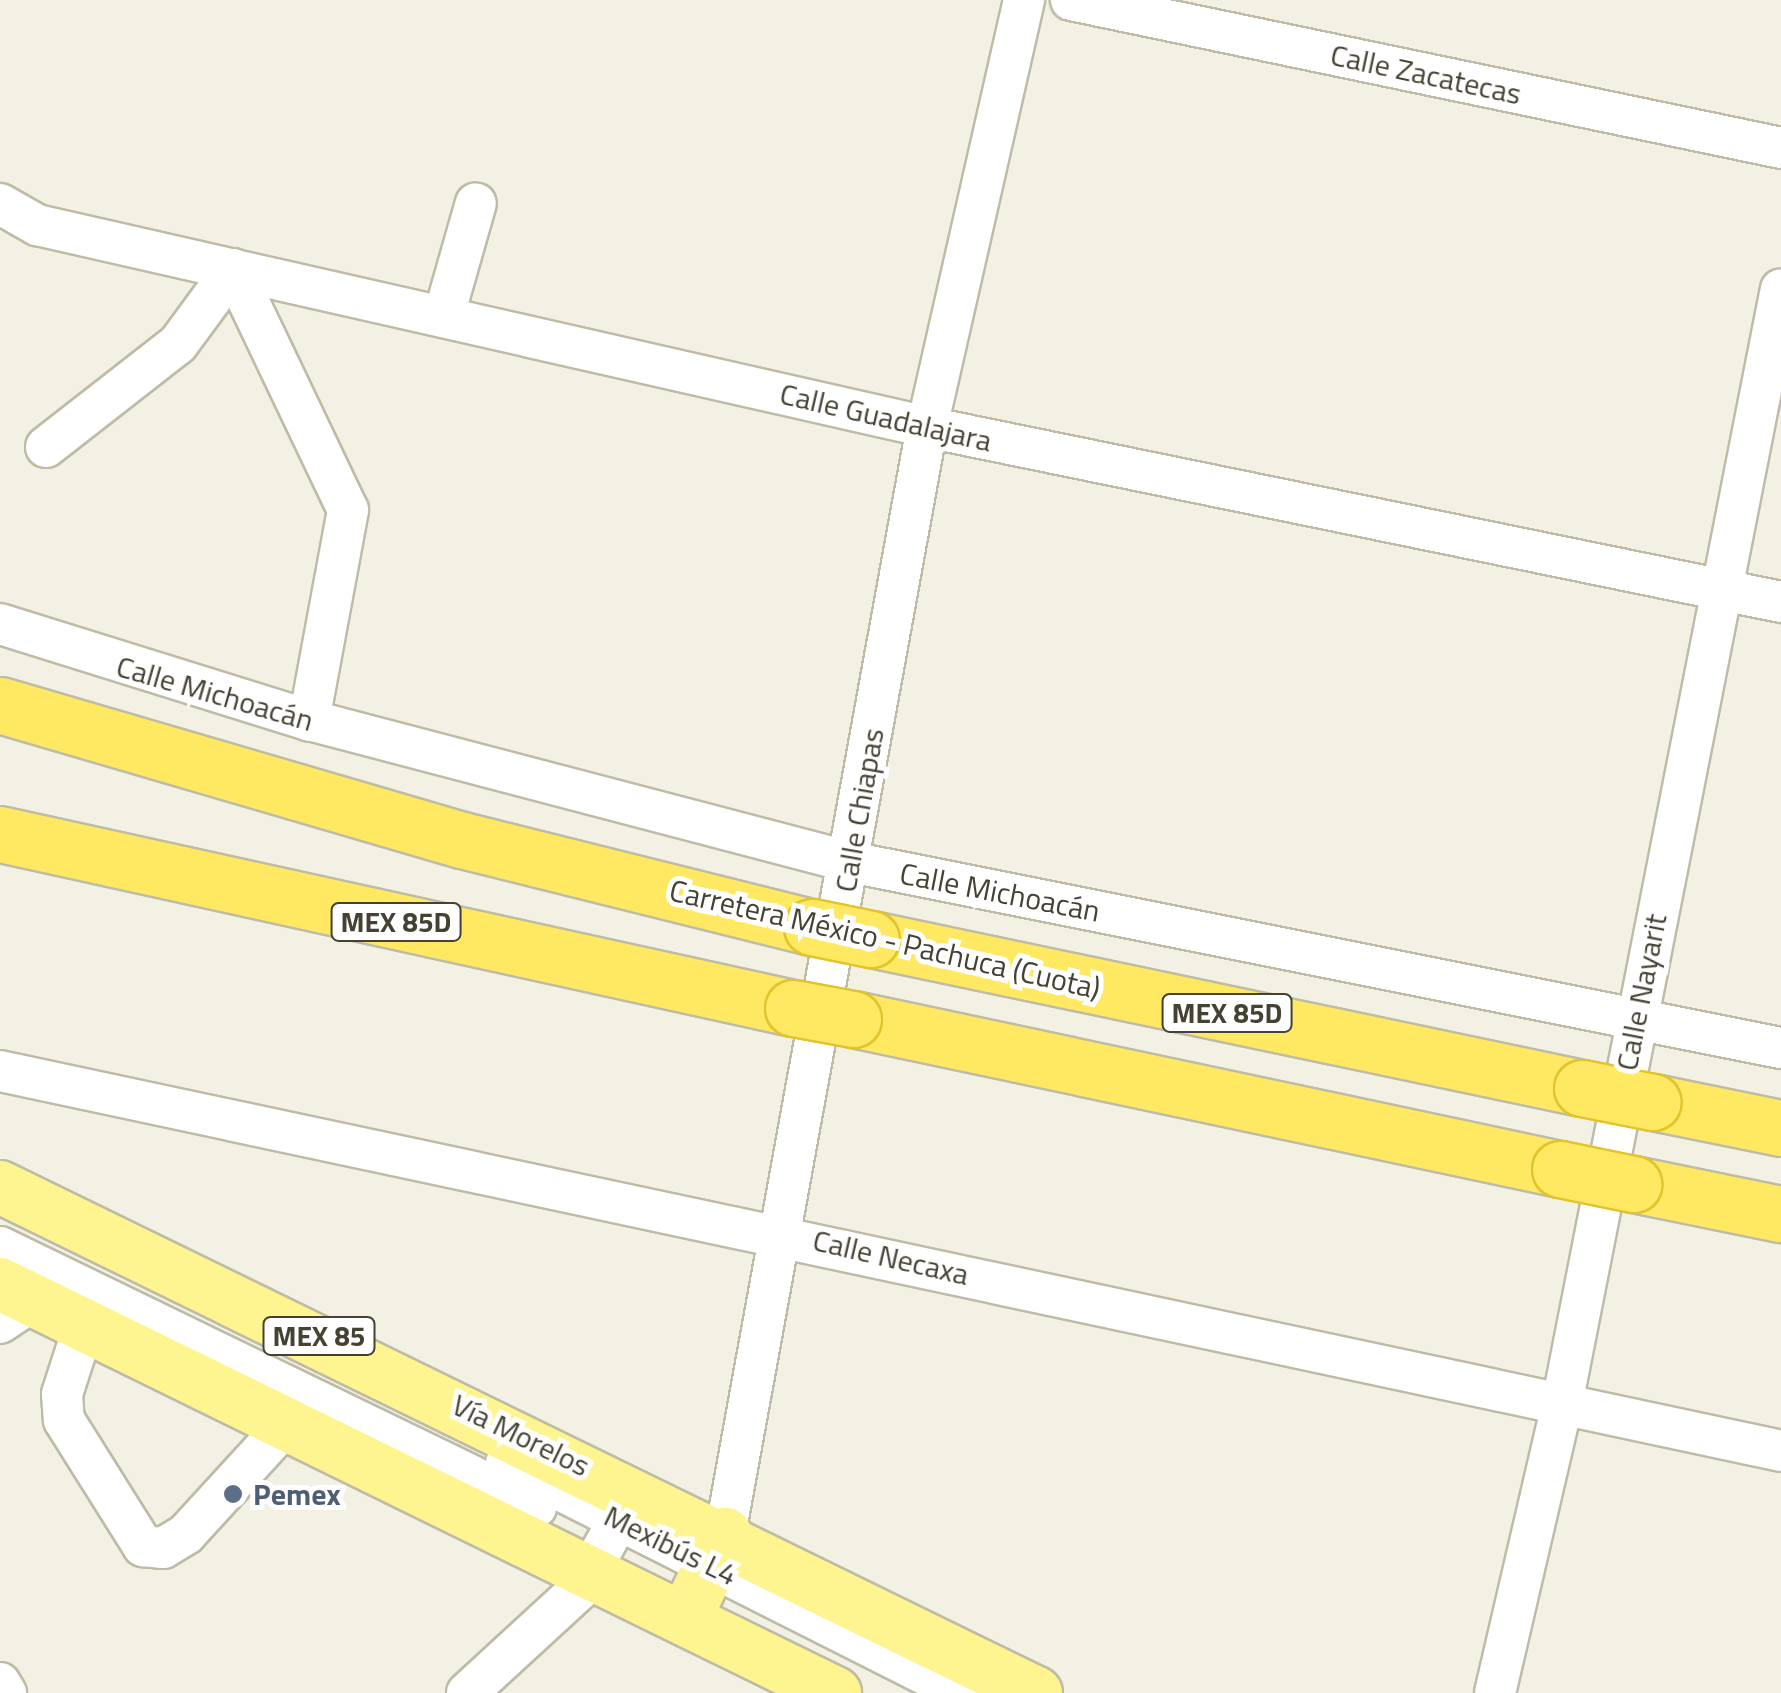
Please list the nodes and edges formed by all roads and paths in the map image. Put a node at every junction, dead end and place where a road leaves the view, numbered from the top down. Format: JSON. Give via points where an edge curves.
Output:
{"nodes":[{"id":1,"x":1024,"y":0,"type":"edge"},
{"id":2,"x":1071,"y":0,"type":"edge"},
{"id":3,"x":1781,"y":148,"type":"edge"},
{"id":4,"x":476,"y":203,"type":"dead end"},
{"id":5,"x":0,"y":204,"type":"edge"},
{"id":6,"x":234,"y":269,"type":"junction"},
{"id":7,"x":1781,"y":289,"type":"edge"},
{"id":8,"x":444,"y":316,"type":"junction"},
{"id":9,"x":927,"y":427,"type":"junction"},
{"id":10,"x":46,"y":447,"type":"dead end"},
{"id":11,"x":1718,"y":588,"type":"junction"},
{"id":12,"x":1781,"y":602,"type":"edge"},
{"id":13,"x":0,"y":624,"type":"edge"},
{"id":14,"x":0,"y":704,"type":"edge"},
{"id":15,"x":309,"y":720,"type":"junction"},
{"id":16,"x":0,"y":834,"type":"edge"},
{"id":17,"x":850,"y":862,"type":"junction"},
{"id":18,"x":1638,"y":1017,"type":"junction"},
{"id":19,"x":1781,"y":1048,"type":"edge"},
{"id":20,"x":0,"y":1071,"type":"edge"},
{"id":21,"x":1781,"y":1128,"type":"edge"},
{"id":22,"x":0,"y":1187,"type":"edge"},
{"id":23,"x":1781,"y":1214,"type":"edge"},
{"id":24,"x":0,"y":1215,"type":"edge"},
{"id":25,"x":782,"y":1232,"type":"junction"},
{"id":26,"x":0,"y":1247,"type":"edge"},
{"id":27,"x":11,"y":1303,"type":"edge"},
{"id":28,"x":84,"y":1326,"type":"junction"},
{"id":29,"x":1561,"y":1409,"type":"junction"},
{"id":30,"x":284,"y":1427,"type":"junction"},
{"id":31,"x":1781,"y":1451,"type":"edge"},
{"id":32,"x":614,"y":1531,"type":"junction"},
{"id":33,"x":707,"y":1575,"type":"junction"},
{"id":34,"x":0,"y":1683,"type":"edge"},
{"id":35,"x":6,"y":1693,"type":"edge"},
{"id":36,"x":467,"y":1693,"type":"edge"},
{"id":37,"x":835,"y":1693,"type":"edge"},
{"id":38,"x":912,"y":1693,"type":"edge"},
{"id":39,"x":962,"y":1693,"type":"edge"},
{"id":40,"x":1036,"y":1693,"type":"edge"},
{"id":41,"x":1495,"y":1693,"type":"edge"}],
"edges":[{"from":1,"to":9,"type":"street","name":"Calle Chiapas"},
{"from":2,"to":3,"type":"street","name":"Calle Zacatecas"},
{"from":4,"to":8,"type":"street"},
{"from":5,"to":6,"type":"street","name":"Calle Guadalajara","via":[[38,225]]},
{"from":6,"to":8,"type":"street","name":"Calle Guadalajara"},
{"from":6,"to":10,"type":"street","via":[[178,344]]},
{"from":6,"to":15,"type":"street","via":[[348,510]]},
{"from":7,"to":11,"type":"street","name":"Calle Nayarit"},
{"from":8,"to":9,"type":"street","name":"Calle Guadalajara"},
{"from":9,"to":11,"type":"street","name":"Calle Guadalajara"},
{"from":9,"to":17,"type":"street","name":"Calle Chiapas"},
{"from":11,"to":12,"type":"street","name":"Calle Guadalajara"},
{"from":11,"to":18,"type":"street","name":"Calle Nayarit"},
{"from":13,"to":15,"type":"street","name":"Calle Michoacán"},
{"from":14,"to":21,"type":"highway","name":"Carretera México - Pachuca (Cuota)","number":"MEX 85D","bridge":true,"via":[[443,834],[812,927]]},
{"from":15,"to":17,"type":"street","name":"Calle Michoacán"},
{"from":16,"to":23,"type":"highway","number":"MEX 85D","bridge":true},
{"from":17,"to":18,"type":"street","name":"Calle Michoacán"},
{"from":17,"to":25,"type":"street","name":"Calle Chiapas"},
{"from":18,"to":19,"type":"street","name":"Calle Michoacán"},
{"from":18,"to":29,"type":"street","name":"Calle Nayarit"},
{"from":20,"to":25,"type":"street","name":"Calle Necaxa"},
{"from":22,"to":32,"type":"main road","name":"Vía Morelos","number":"MEX 85"},
{"from":24,"to":32,"type":"street","name":"Mexibús L4"},
{"from":25,"to":29,"type":"street","name":"Calle Necaxa"},
{"from":25,"to":33,"type":"street","name":"Calle Chiapas"},
{"from":26,"to":32,"type":"street","name":"Mexibús L4"},
{"from":27,"to":28,"type":"main road","name":"Vía Morelos","number":"MEX 85"},
{"from":28,"to":30,"type":"main road","name":"Vía Morelos","number":"MEX 85"},
{"from":28,"to":30,"type":"street","via":[[62,1394],[64,1420],[143,1546],[176,1543]]},
{"from":29,"to":31,"type":"street","name":"Calle Necaxa"},
{"from":29,"to":41,"type":"street","name":"Calle Nayarit"},
{"from":30,"to":32,"type":"main road","name":"Vía Morelos","number":"MEX 85"},
{"from":32,"to":33,"type":"main road","name":"Vía Morelos","number":"MEX 85"},
{"from":32,"to":33,"type":"main road","name":"Vía Morelos","number":"MEX 85"},
{"from":32,"to":36,"type":"street","via":[[552,1622]]},
{"from":33,"to":37,"type":"main road","name":"Vía Morelos","number":"MEX 85"},
{"from":33,"to":38,"type":"street","name":"Mexibús L4"},
{"from":33,"to":39,"type":"street","name":"Mexibús L4"},
{"from":33,"to":40,"type":"main road","name":"Vía Morelos","number":"MEX 85"},
{"from":34,"to":35,"type":"street"}]}
